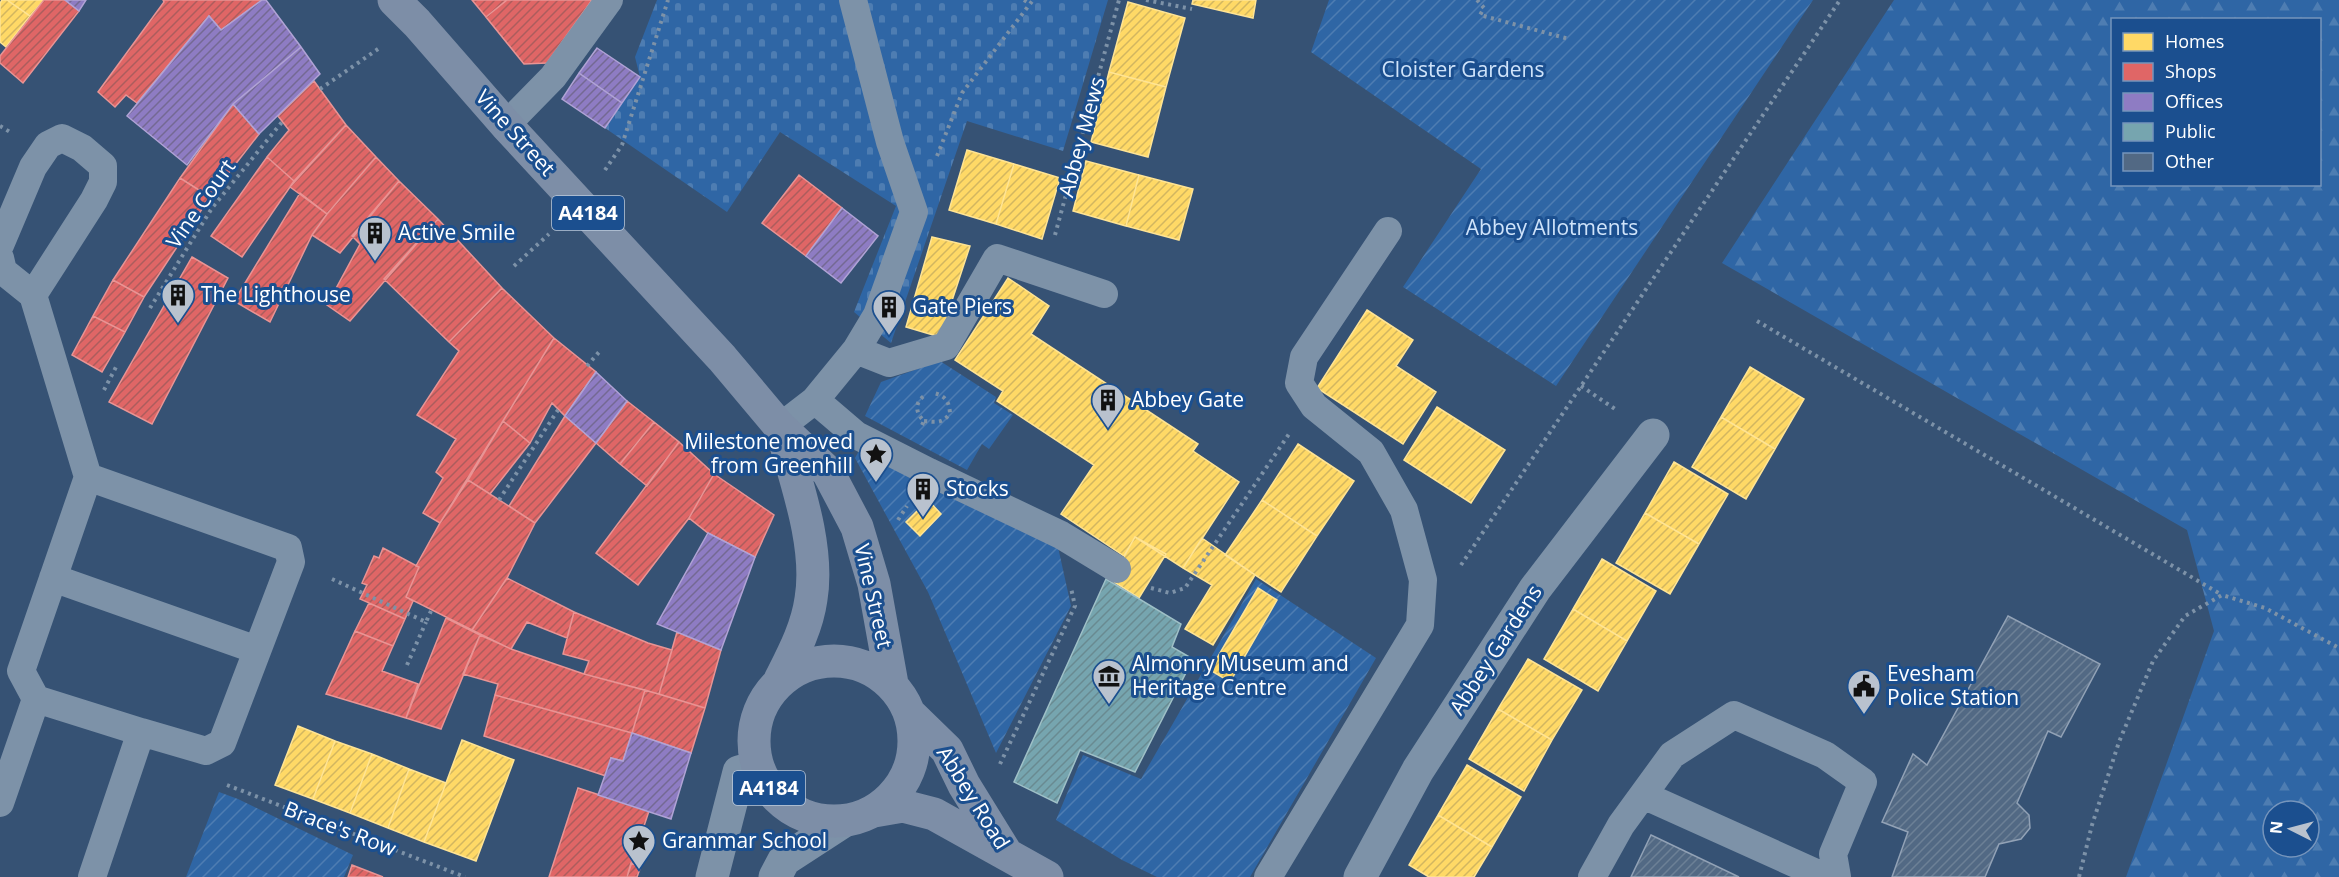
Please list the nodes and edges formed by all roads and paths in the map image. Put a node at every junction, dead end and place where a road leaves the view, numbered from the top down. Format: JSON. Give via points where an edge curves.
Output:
{"nodes":[{"id":1,"x":394,"y":0,"type":"edge"},
{"id":2,"x":609,"y":0,"type":"edge"},
{"id":3,"x":668,"y":0,"type":"edge"},
{"id":4,"x":853,"y":0,"type":"edge"},
{"id":5,"x":1023,"y":0,"type":"edge"},
{"id":6,"x":1119,"y":0,"type":"edge"},
{"id":7,"x":1146,"y":0,"type":"edge"},
{"id":8,"x":1477,"y":0,"type":"edge"},
{"id":9,"x":1487,"y":0,"type":"edge"},
{"id":10,"x":1840,"y":0,"type":"edge"},
{"id":11,"x":1031,"y":1,"type":"edge"},
{"id":12,"x":1484,"y":8,"type":"junction"},
{"id":13,"x":1192,"y":9,"type":"dead end"},
{"id":14,"x":417,"y":23,"type":"junction"},
{"id":15,"x":1569,"y":39,"type":"dead end"},
{"id":16,"x":320,"y":89,"type":"dead end"},
{"id":17,"x":282,"y":122,"type":"dead end"},
{"id":18,"x":506,"y":125,"type":"junction"},
{"id":19,"x":581,"y":205,"type":"junction"},
{"id":20,"x":914,"y":212,"type":"junction"},
{"id":21,"x":1388,"y":231,"type":"dead end"},
{"id":22,"x":0,"y":245,"type":"edge"},
{"id":23,"x":0,"y":258,"type":"edge"},
{"id":24,"x":514,"y":266,"type":"dead end"},
{"id":25,"x":1044,"y":274,"type":"junction"},
{"id":26,"x":1104,"y":294,"type":"dead end"},
{"id":27,"x":33,"y":296,"type":"junction"},
{"id":28,"x":150,"y":308,"type":"dead end"},
{"id":29,"x":1757,"y":321,"type":"dead end"},
{"id":30,"x":856,"y":350,"type":"junction"},
{"id":31,"x":599,"y":352,"type":"dead end"},
{"id":32,"x":587,"y":366,"type":"dead end"},
{"id":33,"x":815,"y":400,"type":"junction"},
{"id":34,"x":1314,"y":406,"type":"junction"},
{"id":35,"x":558,"y":410,"type":"dead end"},
{"id":36,"x":924,"y":421,"type":"junction"},
{"id":37,"x":780,"y":427,"type":"junction"},
{"id":38,"x":1653,"y":435,"type":"dead end"},
{"id":39,"x":904,"y":460,"type":"junction"},
{"id":40,"x":88,"y":477,"type":"junction"},
{"id":41,"x":499,"y":500,"type":"dead end"},
{"id":42,"x":1060,"y":536,"type":"junction"},
{"id":43,"x":1460,"y":565,"type":"dead end"},
{"id":44,"x":1117,"y":569,"type":"joint"},
{"id":45,"x":53,"y":578,"type":"junction"},
{"id":46,"x":332,"y":579,"type":"dead end"},
{"id":47,"x":2222,"y":595,"type":"junction"},
{"id":48,"x":431,"y":611,"type":"dead end"},
{"id":49,"x":426,"y":622,"type":"junction"},
{"id":50,"x":2339,"y":648,"type":"edge"},
{"id":51,"x":257,"y":650,"type":"junction"},
{"id":52,"x":407,"y":665,"type":"dead end"},
{"id":53,"x":780,"y":680,"type":"junction"},
{"id":54,"x":892,"y":684,"type":"junction"},
{"id":55,"x":36,"y":699,"type":"junction"},
{"id":56,"x":910,"y":714,"type":"junction"},
{"id":57,"x":141,"y":732,"type":"junction"},
{"id":58,"x":999,"y":765,"type":"dead end"},
{"id":59,"x":758,"y":767,"type":"junction"},
{"id":60,"x":226,"y":784,"type":"dead end"},
{"id":61,"x":1643,"y":795,"type":"junction"},
{"id":62,"x":0,"y":803,"type":"edge"},
{"id":63,"x":874,"y":811,"type":"junction"},
{"id":64,"x":844,"y":821,"type":"junction"},
{"id":65,"x":1009,"y":857,"type":"junction"},
{"id":66,"x":92,"y":877,"type":"edge"},
{"id":67,"x":465,"y":877,"type":"edge"},
{"id":68,"x":712,"y":877,"type":"edge"},
{"id":69,"x":775,"y":877,"type":"edge"},
{"id":70,"x":1047,"y":877,"type":"edge"},
{"id":71,"x":1269,"y":877,"type":"edge"},
{"id":72,"x":1360,"y":877,"type":"edge"},
{"id":73,"x":1592,"y":877,"type":"edge"},
{"id":74,"x":1825,"y":877,"type":"edge"},
{"id":75,"x":1837,"y":877,"type":"edge"},
{"id":76,"x":2079,"y":877,"type":"edge"}],
"edges":[{"from":1,"to":14,"type":"main road","name":"Vine Street","number":"A4184"},
{"from":2,"to":18,"type":"lane","via":[[553,77]]},
{"from":3,"to":19,"type":"path","via":[[622,144]]},
{"from":4,"to":20,"type":"lane","via":[[890,142]]},
{"from":5,"to":11,"type":"path"},
{"from":6,"to":25,"type":"path","name":"Abbey Mews"},
{"from":7,"to":13,"type":"path"},
{"from":8,"to":12,"type":"path"},
{"from":9,"to":12,"type":"path"},
{"from":10,"to":43,"type":"path"},
{"from":11,"to":20,"type":"path","via":[[962,93]]},
{"from":12,"to":15,"type":"path","via":[[1480,15]]},
{"from":14,"to":16,"type":"path"},
{"from":14,"to":18,"type":"main road","name":"Vine Street","number":"A4184"},
{"from":17,"to":28,"type":"path","name":"Vine Court","via":[[212,208]]},
{"from":18,"to":19,"type":"main road","name":"Vine Street","number":"A4184"},
{"from":19,"to":24,"type":"path"},
{"from":19,"to":37,"type":"main road","name":"Vine Street","number":"A4184","via":[[722,357]]},
{"from":20,"to":30,"type":"lane","via":[[878,315]]},
{"from":21,"to":34,"type":"lane","via":[[1304,357],[1299,383]]},
{"from":22,"to":27,"type":"lane","via":[[33,167],[48,145],[62,138],[82,148],[103,166],[103,182],[94,200]]},
{"from":23,"to":27,"type":"lane","via":[[3,270]]},
{"from":25,"to":26,"type":"lane"},
{"from":25,"to":30,"type":"lane","via":[[997,258],[946,346],[888,363]]},
{"from":27,"to":40,"type":"lane"},
{"from":29,"to":47,"type":"path"},
{"from":30,"to":33,"type":"lane"},
{"from":31,"to":32,"type":"path"},
{"from":33,"to":37,"type":"lane"},
{"from":33,"to":39,"type":"lane","via":[[856,435]]},
{"from":34,"to":44,"type":"path","via":[[1283,441],[1185,588],[1170,593],[1153,589]]},
{"from":34,"to":71,"type":"lane","via":[[1371,452],[1404,510],[1423,580],[1420,625]]},
{"from":35,"to":41,"type":"path"},
{"from":36,"to":36,"type":"path","via":[[918,416],[919,400],[935,393],[944,397],[950,413],[945,420]]},
{"from":36,"to":39,"type":"path"},
{"from":37,"to":53,"type":"main road","name":"Vine Street","number":"A4184","via":[[812,556],[812,598],[803,633]]},
{"from":37,"to":54,"type":"main road","name":"Vine Street","number":"A4184","via":[[828,472],[857,527],[874,584]]},
{"from":38,"to":72,"type":"street","name":"Abbey Gardens","via":[[1535,589],[1418,770]]},
{"from":39,"to":42,"type":"lane"},
{"from":40,"to":45,"type":"lane"},
{"from":40,"to":51,"type":"lane","via":[[288,548],[291,562]]},
{"from":42,"to":44,"type":"lane"},
{"from":42,"to":58,"type":"path","via":[[1075,606]]},
{"from":45,"to":51,"type":"lane"},
{"from":45,"to":55,"type":"lane","via":[[21,671]]},
{"from":46,"to":49,"type":"path"},
{"from":47,"to":50,"type":"path","via":[[2265,608]]},
{"from":47,"to":76,"type":"path","via":[[2185,616],[2153,661],[2119,742]]},
{"from":48,"to":49,"type":"path"},
{"from":49,"to":52,"type":"path"},
{"from":51,"to":57,"type":"lane","via":[[222,743],[206,751]]},
{"from":53,"to":54,"type":"main road","number":"A4184","via":[[806,663],[840,661],[859,664]]},
{"from":53,"to":59,"type":"main road","number":"A4184","via":[[760,708],[755,727]]},
{"from":54,"to":56,"type":"main road","number":"A4184"},
{"from":55,"to":57,"type":"lane"},
{"from":55,"to":62,"type":"lane"},
{"from":56,"to":63,"type":"main road","number":"A4184","via":[[915,736],[913,758],[892,797]]},
{"from":56,"to":65,"type":"main road","name":"Abbey Road","number":"A4184","via":[[947,750]]},
{"from":57,"to":66,"type":"lane"},
{"from":59,"to":64,"type":"main road","number":"A4184","via":[[767,787],[802,815]]},
{"from":59,"to":68,"type":"street","via":[[739,772]]},
{"from":60,"to":67,"type":"path","name":"Brace's Row"},
{"from":61,"to":73,"type":"lane"},
{"from":61,"to":74,"type":"lane"},
{"from":61,"to":75,"type":"lane","via":[[1672,755],[1734,716],[1825,755],[1863,782],[1833,854]]},
{"from":63,"to":64,"type":"main road","number":"A4184"},
{"from":63,"to":65,"type":"main road","name":"Abbey Road","number":"A4184","via":[[903,806],[934,814]]},
{"from":64,"to":69,"type":"street","via":[[784,860]]},
{"from":65,"to":70,"type":"main road","name":"Abbey Road","number":"A4184"}]}
